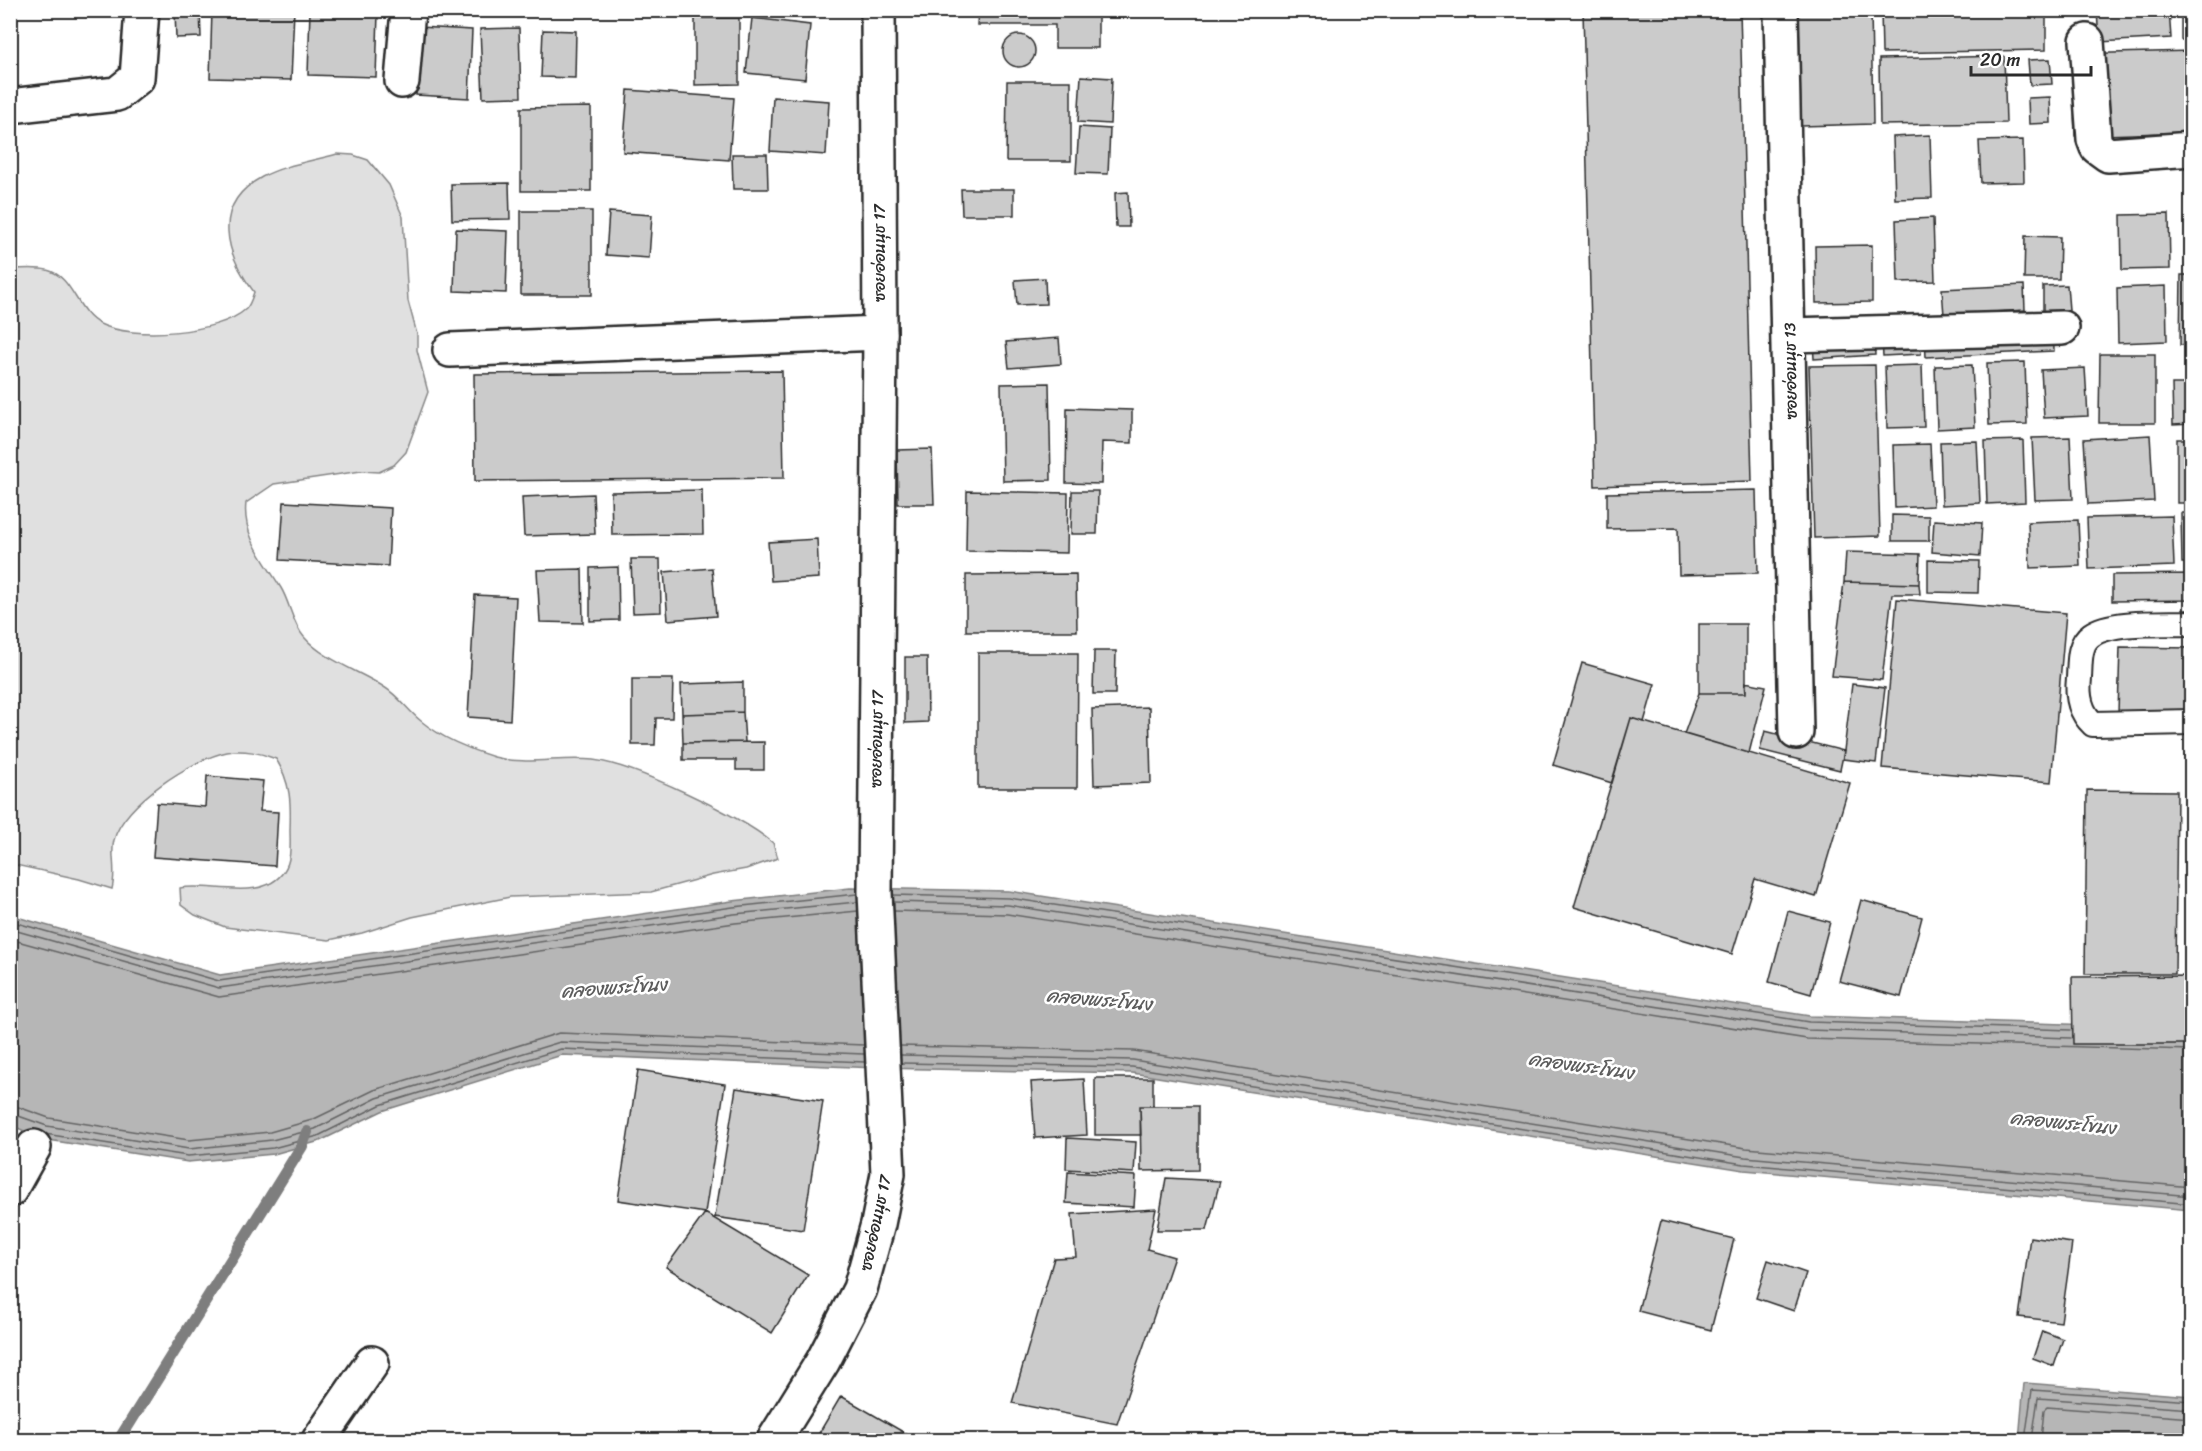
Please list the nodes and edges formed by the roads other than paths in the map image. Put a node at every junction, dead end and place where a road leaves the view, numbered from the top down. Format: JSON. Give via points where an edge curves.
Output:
{"nodes":[{"id":1,"x":142,"y":10,"type":"edge"},
{"id":2,"x":408,"y":10,"type":"edge"},
{"id":3,"x":878,"y":10,"type":"edge"},
{"id":4,"x":1781,"y":10,"type":"edge"},
{"id":5,"x":2087,"y":42,"type":"dead end"},
{"id":6,"x":402,"y":81,"type":"dead end"},
{"id":7,"x":10,"y":106,"type":"edge"},
{"id":8,"x":2192,"y":149,"type":"edge"},
{"id":9,"x":2062,"y":328,"type":"dead end"},
{"id":10,"x":880,"y":333,"type":"junction"},
{"id":11,"x":1790,"y":335,"type":"junction"},
{"id":12,"x":450,"y":350,"type":"dead end"},
{"id":13,"x":2192,"y":623,"type":"edge"},
{"id":14,"x":2192,"y":722,"type":"edge"},
{"id":15,"x":1796,"y":732,"type":"dead end"},
{"id":16,"x":34,"y":1147,"type":"dead end"},
{"id":17,"x":10,"y":1190,"type":"edge"},
{"id":18,"x":372,"y":1363,"type":"dead end"},
{"id":19,"x":319,"y":1440,"type":"edge"},
{"id":20,"x":774,"y":1440,"type":"edge"}],
"edges":[{"from":1,"to":7,"type":"street","via":[[137,78],[117,94]]},
{"from":2,"to":6,"type":"street"},
{"from":3,"to":10,"type":"street","name":"ซอยอ่อนนุช 17"},
{"from":4,"to":11,"type":"street","name":"ซอยอ่อนนุช 13"},
{"from":5,"to":8,"type":"street","via":[[2094,139],[2100,150],[2108,155]]},
{"from":9,"to":11,"type":"street"},
{"from":10,"to":12,"type":"street"},
{"from":10,"to":20,"type":"street","name":"ซอยอ่อนนุช 17","via":[[875,892],[888,1174],[860,1289],[823,1361]]},
{"from":11,"to":15,"type":"street","name":"ซอยอ่อนนุช 13"},
{"from":13,"to":14,"type":"lane","via":[[2116,626],[2091,635],[2081,651],[2078,692],[2085,716],[2093,724]]},
{"from":16,"to":17,"type":"street"},
{"from":18,"to":19,"type":"street"}]}
